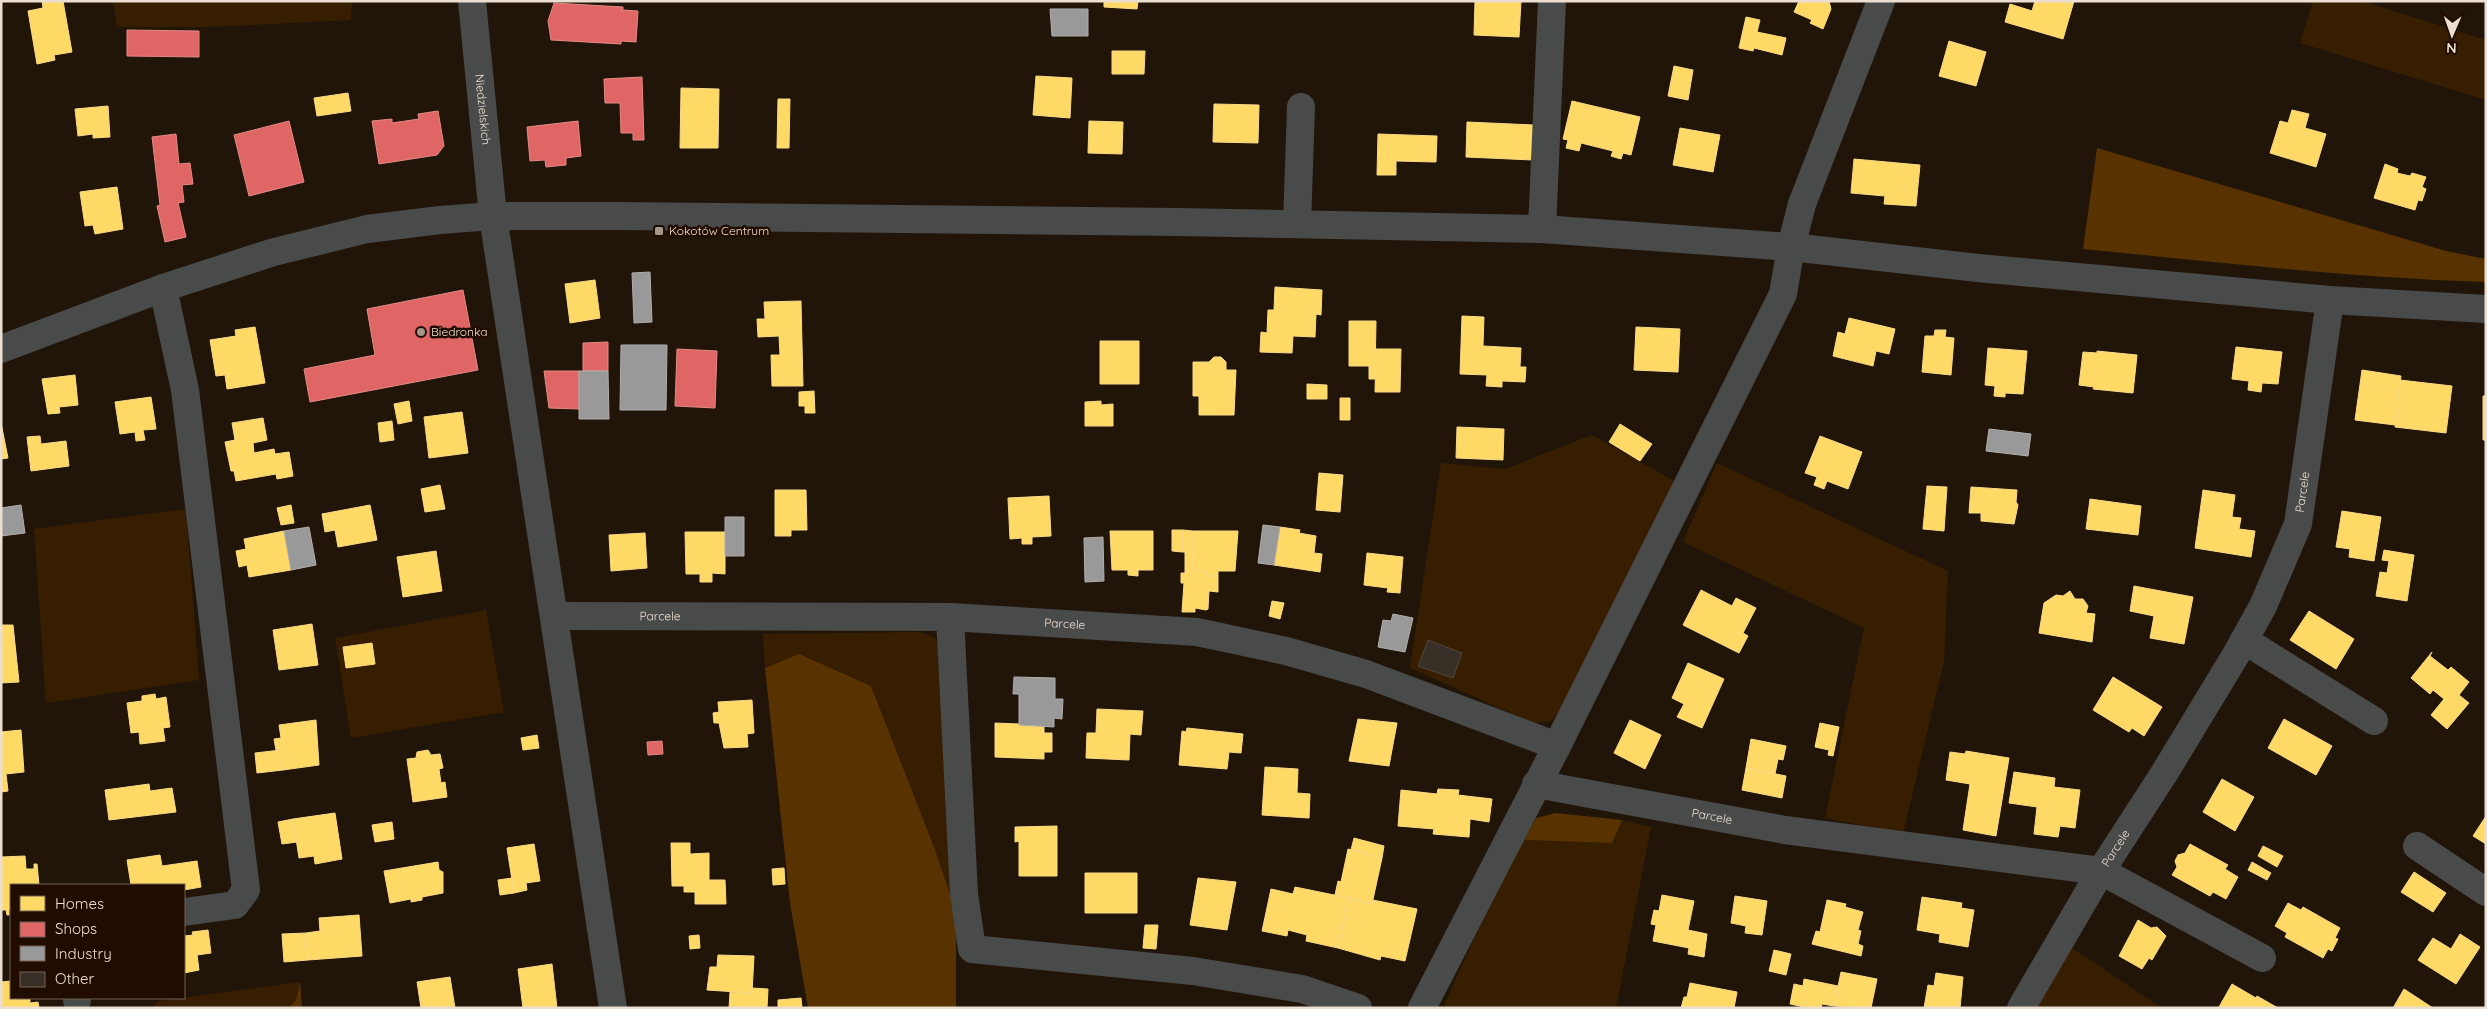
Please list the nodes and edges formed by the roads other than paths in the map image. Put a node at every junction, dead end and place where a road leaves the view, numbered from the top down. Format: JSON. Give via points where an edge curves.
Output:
{"nodes":[{"id":1,"x":472,"y":1,"type":"edge"},
{"id":2,"x":1552,"y":1,"type":"edge"},
{"id":3,"x":1881,"y":1,"type":"edge"},
{"id":4,"x":1301,"y":106,"type":"dead end"},
{"id":5,"x":493,"y":216,"type":"junction"},
{"id":6,"x":1297,"y":224,"type":"junction"},
{"id":7,"x":1542,"y":229,"type":"junction"},
{"id":8,"x":1791,"y":247,"type":"junction"},
{"id":9,"x":163,"y":288,"type":"junction"},
{"id":10,"x":2330,"y":300,"type":"junction"},
{"id":11,"x":2486,"y":309,"type":"edge"},
{"id":12,"x":1,"y":349,"type":"edge"},
{"id":13,"x":554,"y":616,"type":"junction"},
{"id":14,"x":950,"y":617,"type":"junction"},
{"id":15,"x":2244,"y":640,"type":"junction"},
{"id":16,"x":2374,"y":721,"type":"dead end"},
{"id":17,"x":1557,"y":746,"type":"junction"},
{"id":18,"x":1536,"y":784,"type":"junction"},
{"id":19,"x":2417,"y":846,"type":"dead end"},
{"id":20,"x":2101,"y":871,"type":"junction"},
{"id":21,"x":2486,"y":892,"type":"edge"},
{"id":22,"x":185,"y":912,"type":"edge"},
{"id":23,"x":2262,"y":958,"type":"dead end"},
{"id":24,"x":613,"y":1008,"type":"edge"},
{"id":25,"x":1358,"y":1008,"type":"edge"},
{"id":26,"x":1422,"y":1008,"type":"edge"},
{"id":27,"x":2021,"y":1008,"type":"edge"}],
"edges":[{"from":1,"to":5,"type":"street","name":"Niedzielskich"},
{"from":2,"to":7,"type":"street"},
{"from":3,"to":8,"type":"street","via":[[1802,204]]},
{"from":4,"to":6,"type":"street"},
{"from":5,"to":6,"type":"street"},
{"from":5,"to":9,"type":"street","via":[[349,232],[250,259]]},
{"from":5,"to":13,"type":"street","name":"Niedzielskich"},
{"from":6,"to":7,"type":"street"},
{"from":7,"to":8,"type":"street"},
{"from":8,"to":10,"type":"street","via":[[1978,268]]},
{"from":8,"to":17,"type":"street","via":[[1783,294]]},
{"from":9,"to":12,"type":"street"},
{"from":9,"to":22,"type":"street","via":[[185,390],[246,890],[235,905]]},
{"from":10,"to":11,"type":"street"},
{"from":10,"to":15,"type":"street","name":"Parcele","via":[[2298,524],[2263,606]]},
{"from":13,"to":14,"type":"street","name":"Parcele"},
{"from":13,"to":24,"type":"street","name":"Niedzielskich"},
{"from":14,"to":17,"type":"street","name":"Parcele","via":[[1197,632],[1286,651],[1366,674]]},
{"from":14,"to":25,"type":"street","via":[[964,894],[972,949],[1193,971],[1302,989]]},
{"from":15,"to":16,"type":"street"},
{"from":15,"to":20,"type":"street","name":"Parcele"},
{"from":17,"to":18,"type":"street"},
{"from":18,"to":20,"type":"street","name":"Parcele","via":[[1785,830]]},
{"from":18,"to":26,"type":"street"},
{"from":19,"to":21,"type":"street"},
{"from":20,"to":23,"type":"street"},
{"from":20,"to":27,"type":"street"}]}
